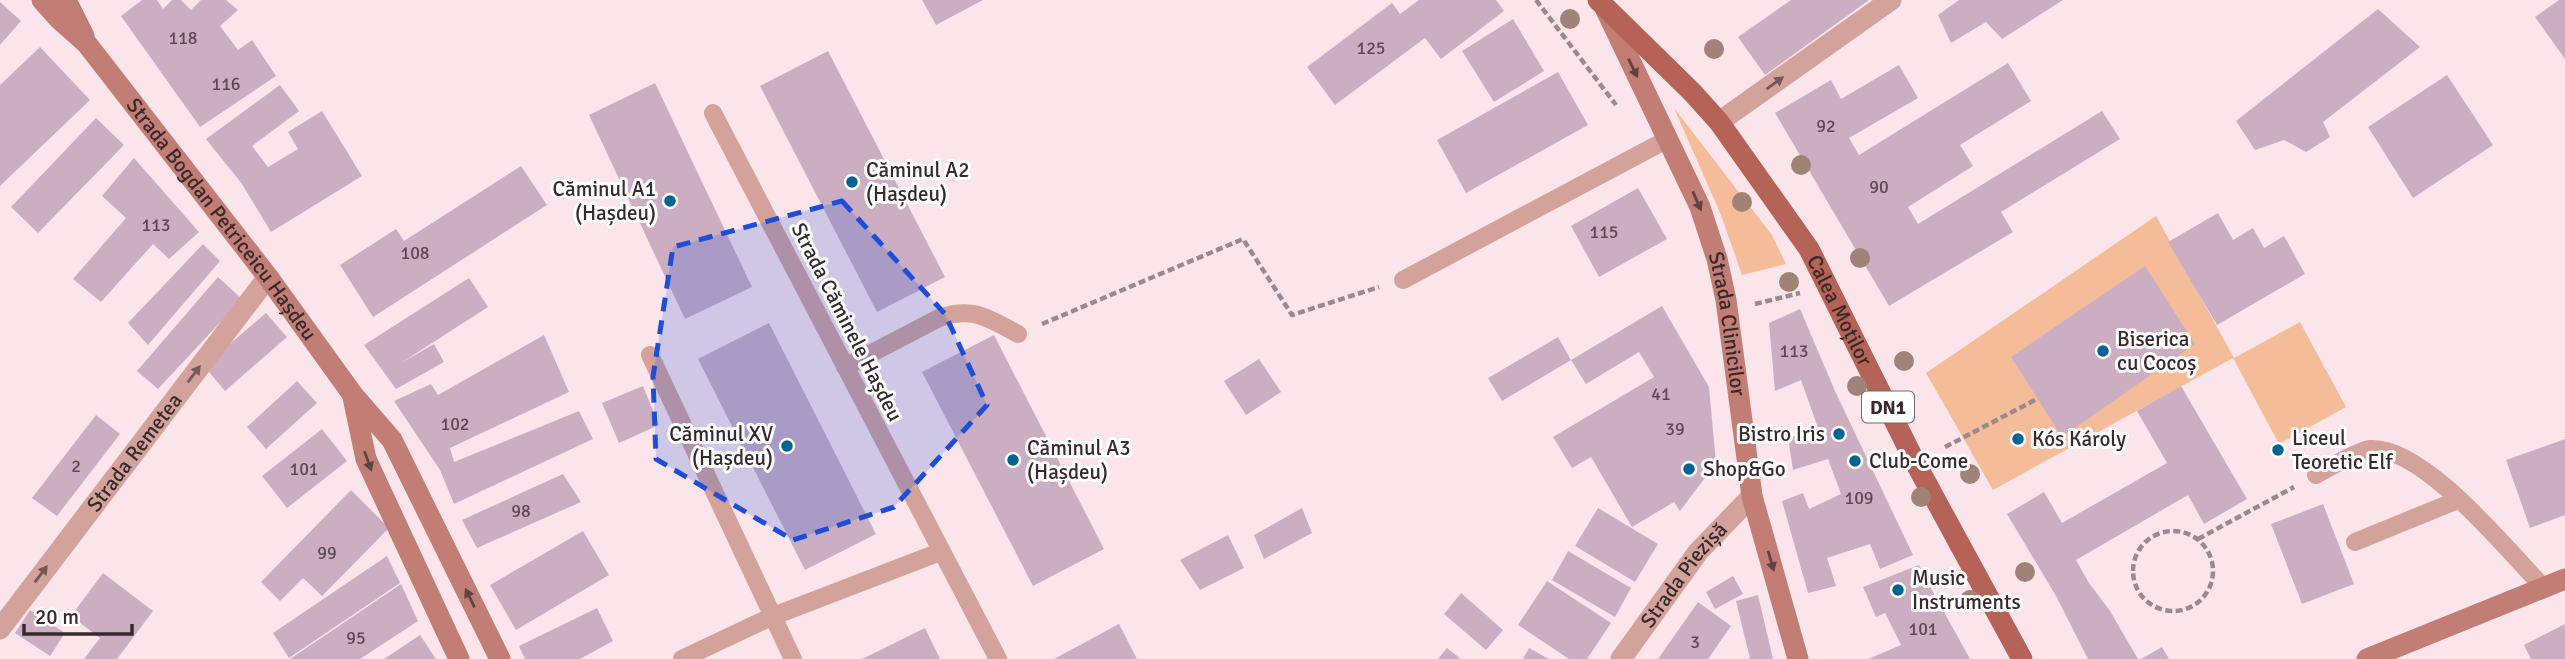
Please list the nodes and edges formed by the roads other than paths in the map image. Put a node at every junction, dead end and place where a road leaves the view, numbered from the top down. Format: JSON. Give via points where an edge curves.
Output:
{"nodes":[{"id":1,"x":42,"y":0,"type":"edge"},
{"id":2,"x":66,"y":0,"type":"edge"},
{"id":3,"x":1891,"y":0,"type":"edge"},
{"id":4,"x":1601,"y":3,"type":"edge"},
{"id":5,"x":88,"y":44,"type":"junction"},
{"id":6,"x":713,"y":113,"type":"dead end"},
{"id":7,"x":1719,"y":122,"type":"junction"},
{"id":8,"x":1668,"y":139,"type":"junction"},
{"id":9,"x":268,"y":277,"type":"junction"},
{"id":10,"x":1403,"y":279,"type":"road end"},
{"id":11,"x":1018,"y":334,"type":"road end"},
{"id":12,"x":649,"y":355,"type":"dead end"},
{"id":13,"x":845,"y":367,"type":"junction"},
{"id":14,"x":353,"y":395,"type":"junction"},
{"id":15,"x":2316,"y":475,"type":"road end"},
{"id":16,"x":1752,"y":496,"type":"junction"},
{"id":17,"x":2458,"y":500,"type":"junction"},
{"id":18,"x":2355,"y":542,"type":"dead end"},
{"id":19,"x":940,"y":552,"type":"junction"},
{"id":20,"x":2565,"y":579,"type":"edge"},
{"id":21,"x":2544,"y":588,"type":"junction"},
{"id":22,"x":771,"y":617,"type":"junction"},
{"id":23,"x":0,"y":629,"type":"edge"},
{"id":24,"x":459,"y":659,"type":"edge"},
{"id":25,"x":499,"y":659,"type":"edge"},
{"id":26,"x":682,"y":659,"type":"edge"},
{"id":27,"x":793,"y":659,"type":"edge"},
{"id":28,"x":998,"y":659,"type":"edge"},
{"id":29,"x":1620,"y":659,"type":"edge"},
{"id":30,"x":1798,"y":659,"type":"edge"},
{"id":31,"x":2022,"y":659,"type":"edge"},
{"id":32,"x":2367,"y":659,"type":"edge"}],
"edges":[{"from":1,"to":5,"type":"street","name":"Strada Bogdan Petriceicu Hașdeu"},
{"from":2,"to":5,"type":"street","name":"Strada Bogdan Petriceicu Hașdeu"},
{"from":7,"to":3,"type":"street","one_way":true},
{"from":4,"to":7,"type":"main road","name":"Calea Moților","number":"DN1"},
{"from":4,"to":8,"type":"street","name":"Strada Clinicilor","one_way":true},
{"from":5,"to":9,"type":"street","name":"Strada Bogdan Petriceicu Hașdeu"},
{"from":6,"to":13,"type":"lane","name":"Strada Căminele Hașdeu"},
{"from":7,"to":31,"type":"main road","name":"Calea Moților","number":"DN1","via":[[1809,249],[1916,464]]},
{"from":8,"to":10,"type":"lane"},
{"from":8,"to":16,"type":"street","name":"Strada Clinicilor","one_way":true,"via":[[1700,207],[1717,259]]},
{"from":9,"to":14,"type":"street","name":"Strada Bogdan Petriceicu Hașdeu"},
{"from":23,"to":9,"type":"street","name":"Strada Remetea","one_way":true},
{"from":11,"to":13,"type":"lane","via":[[985,317],[954,313]]},
{"from":12,"to":22,"type":"lane"},
{"from":13,"to":19,"type":"lane","name":"Strada Căminele Hașdeu"},
{"from":14,"to":24,"type":"street","name":"Strada Bogdan Petriceicu Hașdeu","one_way":true,"via":[[366,459]]},
{"from":25,"to":14,"type":"street","name":"Strada Bogdan Petriceicu Hașdeu","one_way":true,"via":[[392,440]]},
{"from":15,"to":17,"type":"lane","via":[[2368,449],[2393,453],[2437,479]]},
{"from":16,"to":29,"type":"street","name":"Strada Piezișă","via":[[1698,552]]},
{"from":16,"to":30,"type":"street","name":"Strada Clinicilor","one_way":true},
{"from":17,"to":18,"type":"lane"},
{"from":17,"to":21,"type":"lane"},
{"from":19,"to":22,"type":"lane"},
{"from":19,"to":28,"type":"lane","name":"Strada Căminele Hașdeu"},
{"from":20,"to":21,"type":"street"},
{"from":21,"to":32,"type":"street"},
{"from":22,"to":26,"type":"lane"},
{"from":22,"to":27,"type":"lane"}]}
